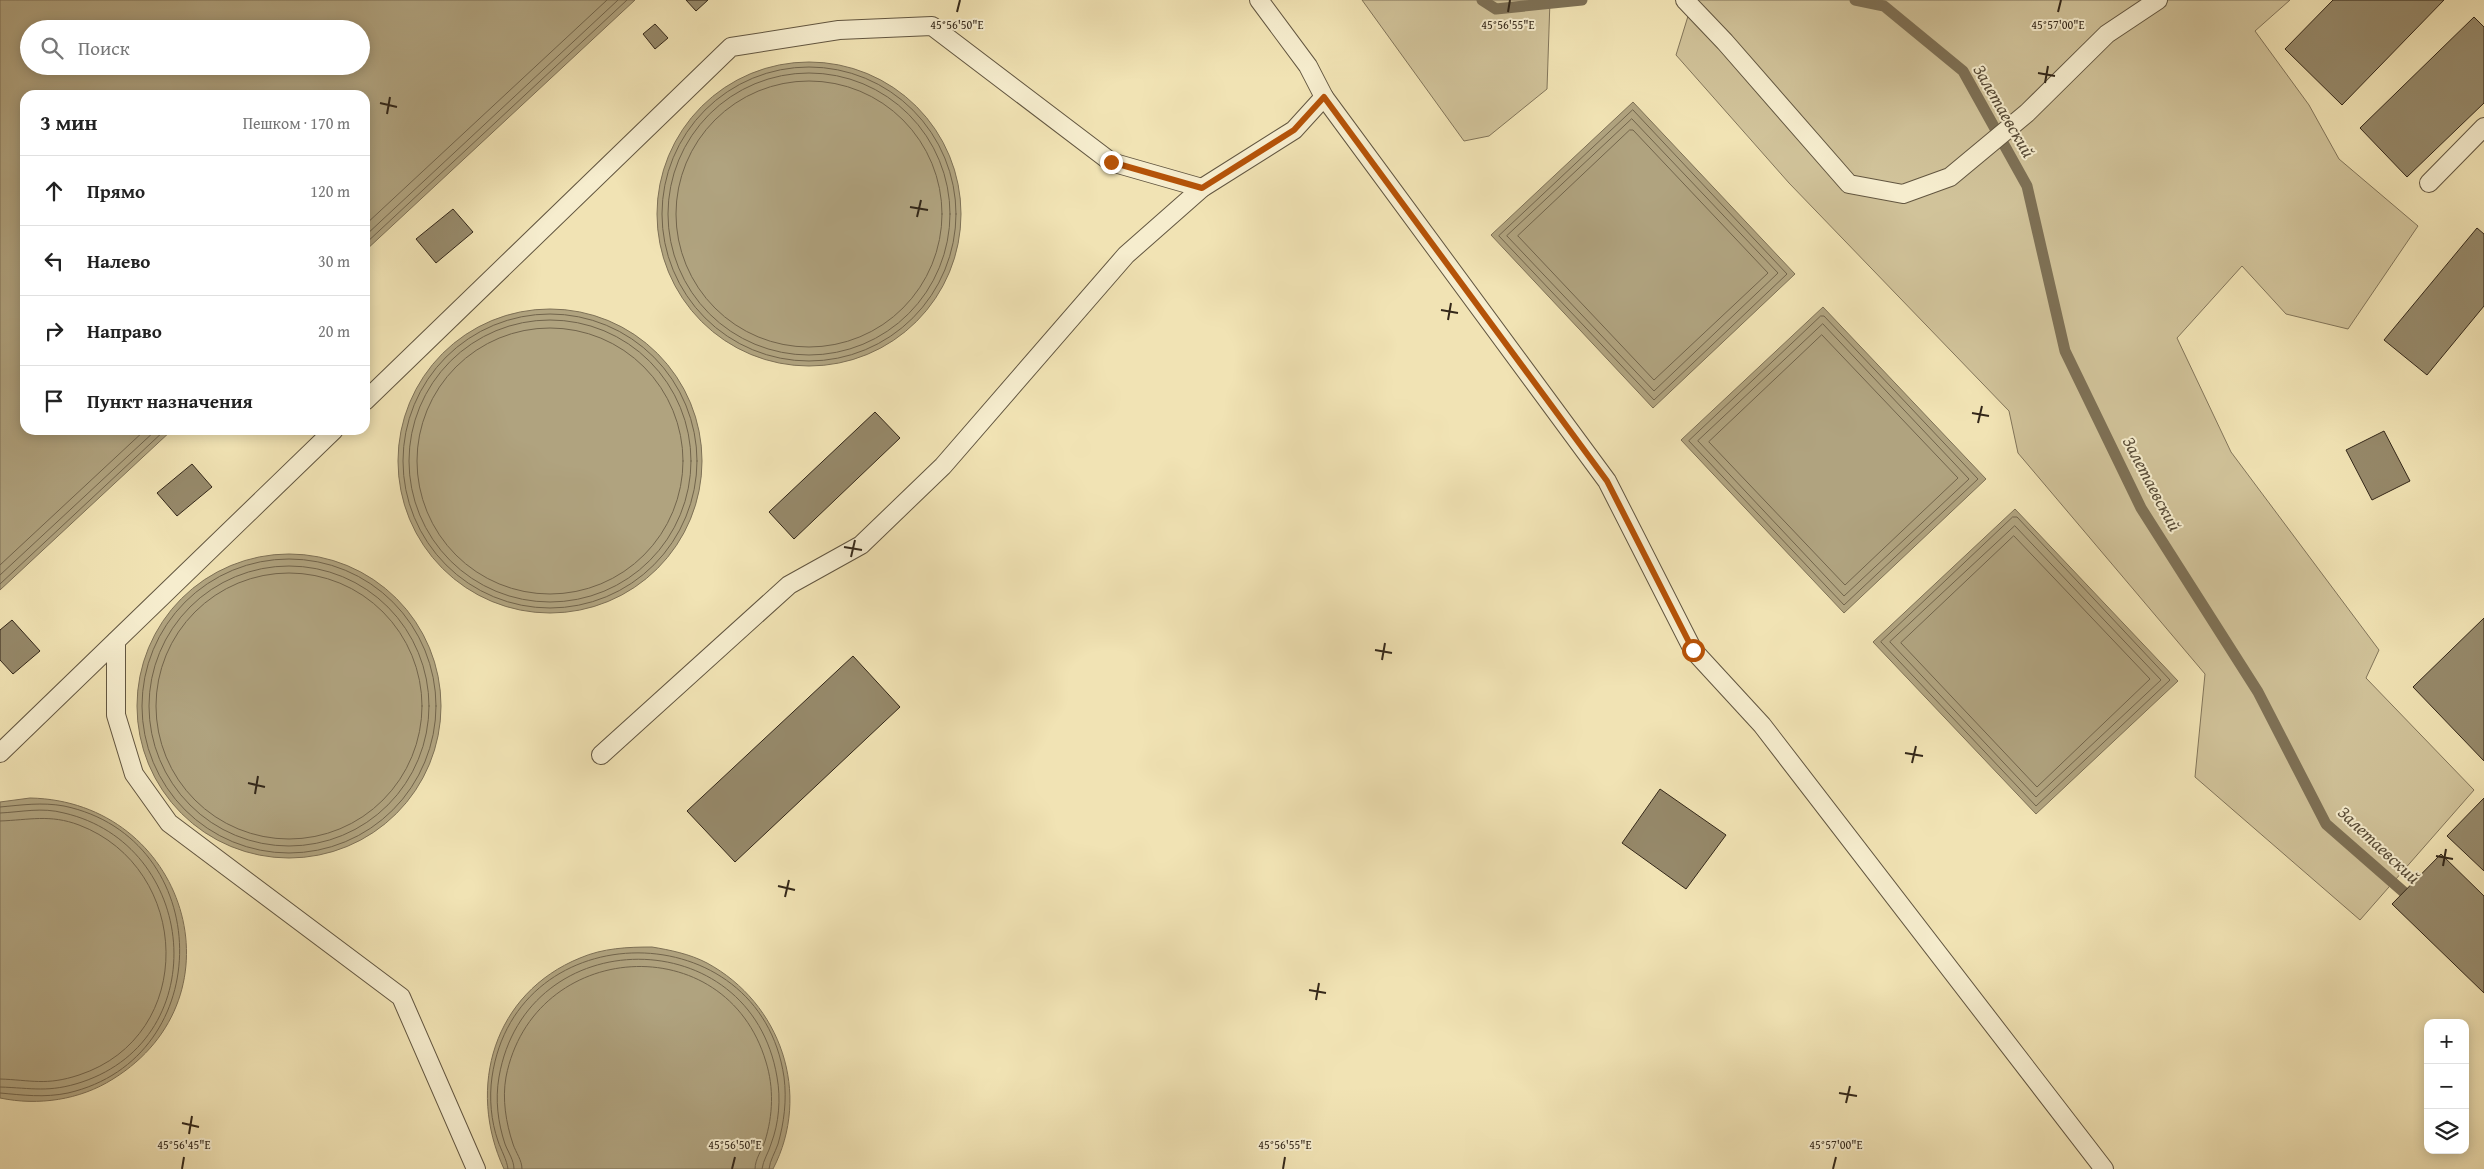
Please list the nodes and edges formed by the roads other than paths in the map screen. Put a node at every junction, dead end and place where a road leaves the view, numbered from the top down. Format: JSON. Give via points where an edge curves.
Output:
{"nodes":[{"id":1,"x":1259,"y":0,"type":"edge"},
{"id":2,"x":1685,"y":0,"type":"edge"},
{"id":3,"x":2158,"y":0,"type":"edge"},
{"id":4,"x":1324,"y":97,"type":"junction"},
{"id":5,"x":2484,"y":127,"type":"edge"},
{"id":6,"x":2430,"y":183,"type":"dead end"},
{"id":7,"x":1202,"y":188,"type":"junction"},
{"id":8,"x":370,"y":395,"type":"edge"},
{"id":9,"x":329,"y":435,"type":"edge"},
{"id":10,"x":116,"y":641,"type":"junction"},
{"id":11,"x":0,"y":753,"type":"edge"},
{"id":12,"x":601,"y":755,"type":"dead end"},
{"id":13,"x":476,"y":1169,"type":"edge"},
{"id":14,"x":2104,"y":1169,"type":"edge"}],
"edges":[{"from":1,"to":4,"type":"lane","via":[[1308,66]]},
{"from":2,"to":3,"type":"lane","via":[[1726,42],[1849,184],[1903,194],[1950,177],[2026,113],[2106,34]]},
{"from":4,"to":7,"type":"lane","via":[[1294,130]]},
{"from":4,"to":14,"type":"lane","via":[[1607,481],[1693,650],[1762,725]]},
{"from":5,"to":6,"type":"lane"},
{"from":7,"to":8,"type":"lane","via":[[1111,162],[932,26],[839,30],[732,47]]},
{"from":7,"to":12,"type":"lane","via":[[1126,255],[943,466],[861,544],[790,585]]},
{"from":9,"to":10,"type":"lane"},
{"from":10,"to":11,"type":"lane"},
{"from":10,"to":13,"type":"lane","via":[[116,715],[134,774],[169,824],[401,997]]}]}
